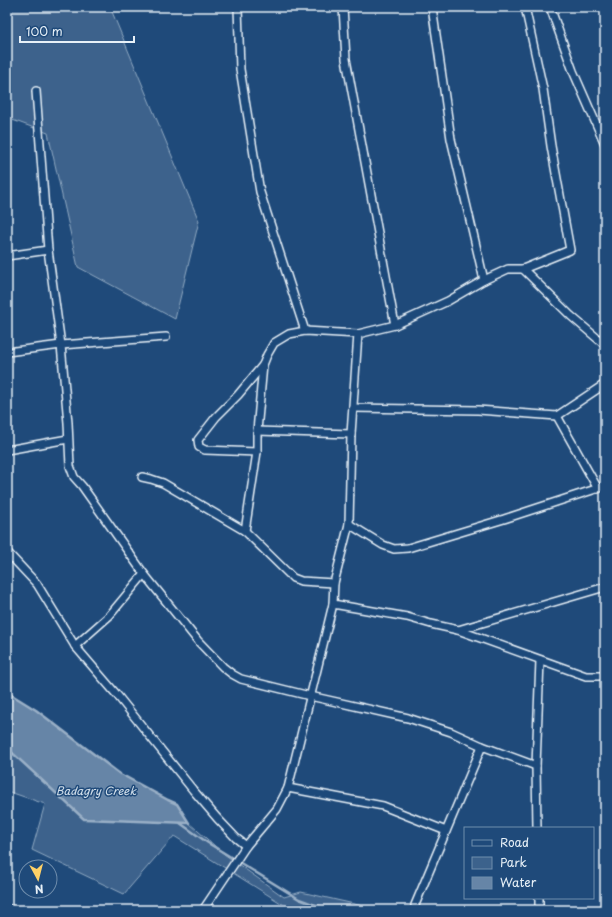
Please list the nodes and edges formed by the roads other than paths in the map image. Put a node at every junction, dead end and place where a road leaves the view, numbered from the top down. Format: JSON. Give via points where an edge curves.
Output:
{"nodes":[{"id":1,"x":238,"y":7,"type":"edge"},
{"id":2,"x":342,"y":7,"type":"edge"},
{"id":3,"x":432,"y":7,"type":"edge"},
{"id":4,"x":525,"y":7,"type":"edge"},
{"id":5,"x":550,"y":7,"type":"edge"},
{"id":6,"x":36,"y":91,"type":"dead end"},
{"id":7,"x":605,"y":144,"type":"edge"},
{"id":8,"x":48,"y":250,"type":"junction"},
{"id":9,"x":7,"y":256,"type":"edge"},
{"id":10,"x":523,"y":269,"type":"junction"},
{"id":11,"x":484,"y":280,"type":"junction"},
{"id":12,"x":395,"y":325,"type":"junction"},
{"id":13,"x":305,"y":331,"type":"junction"},
{"id":14,"x":358,"y":334,"type":"junction"},
{"id":15,"x":166,"y":337,"type":"dead end"},
{"id":16,"x":605,"y":345,"type":"edge"},
{"id":17,"x":61,"y":346,"type":"junction"},
{"id":18,"x":7,"y":352,"type":"edge"},
{"id":19,"x":263,"y":365,"type":"junction"},
{"id":20,"x":605,"y":384,"type":"edge"},
{"id":21,"x":353,"y":408,"type":"junction"},
{"id":22,"x":557,"y":416,"type":"junction"},
{"id":23,"x":257,"y":431,"type":"junction"},
{"id":24,"x":351,"y":434,"type":"junction"},
{"id":25,"x":68,"y":439,"type":"junction"},
{"id":26,"x":7,"y":450,"type":"edge"},
{"id":27,"x":257,"y":452,"type":"junction"},
{"id":28,"x":142,"y":477,"type":"dead end"},
{"id":29,"x":605,"y":486,"type":"edge"},
{"id":30,"x":598,"y":489,"type":"junction"},
{"id":31,"x":350,"y":524,"type":"junction"},
{"id":32,"x":245,"y":531,"type":"junction"},
{"id":33,"x":7,"y":552,"type":"edge"},
{"id":34,"x":144,"y":574,"type":"junction"},
{"id":35,"x":334,"y":583,"type":"junction"},
{"id":36,"x":605,"y":587,"type":"edge"},
{"id":37,"x":333,"y":604,"type":"junction"},
{"id":38,"x":458,"y":630,"type":"junction"},
{"id":39,"x":75,"y":646,"type":"junction"},
{"id":40,"x":540,"y":660,"type":"junction"},
{"id":41,"x":605,"y":676,"type":"edge"},
{"id":42,"x":310,"y":696,"type":"junction"},
{"id":43,"x":482,"y":746,"type":"junction"},
{"id":44,"x":536,"y":766,"type":"junction"},
{"id":45,"x":288,"y":788,"type":"junction"},
{"id":46,"x":537,"y":827,"type":"edge"},
{"id":47,"x":446,"y":831,"type":"junction"},
{"id":48,"x":244,"y":849,"type":"junction"},
{"id":49,"x":539,"y":899,"type":"edge"},
{"id":50,"x":415,"y":905,"type":"dead end"},
{"id":51,"x":7,"y":908,"type":"edge"},
{"id":52,"x":12,"y":910,"type":"edge"},
{"id":53,"x":203,"y":910,"type":"edge"},
{"id":54,"x":539,"y":910,"type":"edge"}],
"edges":[{"from":1,"to":13,"type":"street","via":[[240,69],[260,192]]},
{"from":2,"to":12,"type":"street","via":[[346,60]]},
{"from":3,"to":11,"type":"street","via":[[451,138]]},
{"from":4,"to":10,"type":"street","via":[[543,89],[570,250]]},
{"from":5,"to":7,"type":"street","via":[[573,71]]},
{"from":6,"to":8,"type":"street"},
{"from":8,"to":9,"type":"street"},
{"from":8,"to":17,"type":"street"},
{"from":10,"to":11,"type":"street","via":[[508,269]]},
{"from":10,"to":16,"type":"street"},
{"from":11,"to":12,"type":"street","via":[[448,301]]},
{"from":12,"to":14,"type":"street"},
{"from":13,"to":14,"type":"street"},
{"from":13,"to":19,"type":"street","via":[[289,334],[274,343]]},
{"from":14,"to":21,"type":"street"},
{"from":15,"to":17,"type":"street"},
{"from":17,"to":18,"type":"street"},
{"from":17,"to":25,"type":"street"},
{"from":19,"to":23,"type":"street"},
{"from":19,"to":27,"type":"street","via":[[198,440],[199,447],[205,450]]},
{"from":20,"to":22,"type":"street"},
{"from":21,"to":22,"type":"street","via":[[478,410]]},
{"from":21,"to":24,"type":"street"},
{"from":22,"to":30,"type":"street"},
{"from":23,"to":24,"type":"street"},
{"from":23,"to":27,"type":"street"},
{"from":24,"to":31,"type":"street"},
{"from":25,"to":26,"type":"street"},
{"from":25,"to":34,"type":"street","via":[[70,466],[74,477]]},
{"from":27,"to":32,"type":"street"},
{"from":28,"to":32,"type":"street","via":[[162,483]]},
{"from":29,"to":30,"type":"street"},
{"from":30,"to":31,"type":"street","via":[[408,548],[394,549],[383,545]]},
{"from":31,"to":35,"type":"street"},
{"from":32,"to":35,"type":"street","via":[[293,578]]},
{"from":33,"to":39,"type":"street","via":[[37,584]]},
{"from":34,"to":39,"type":"street","via":[[109,616]]},
{"from":34,"to":42,"type":"street","via":[[198,641],[232,674],[240,679]]},
{"from":35,"to":37,"type":"street"},
{"from":36,"to":38,"type":"street"},
{"from":37,"to":38,"type":"street","via":[[407,616]]},
{"from":37,"to":42,"type":"street"},
{"from":38,"to":40,"type":"street"},
{"from":39,"to":48,"type":"street"},
{"from":40,"to":41,"type":"street","via":[[586,676]]},
{"from":40,"to":44,"type":"street"},
{"from":42,"to":43,"type":"street","via":[[408,718],[452,732]]},
{"from":42,"to":45,"type":"street"},
{"from":43,"to":44,"type":"street"},
{"from":43,"to":47,"type":"street"},
{"from":44,"to":46,"type":"street"},
{"from":45,"to":47,"type":"street","via":[[383,806]]},
{"from":45,"to":48,"type":"street","via":[[277,808]]},
{"from":47,"to":50,"type":"street"},
{"from":48,"to":53,"type":"street"},
{"from":49,"to":54,"type":"street"},
{"from":51,"to":52,"type":"street"}]}
